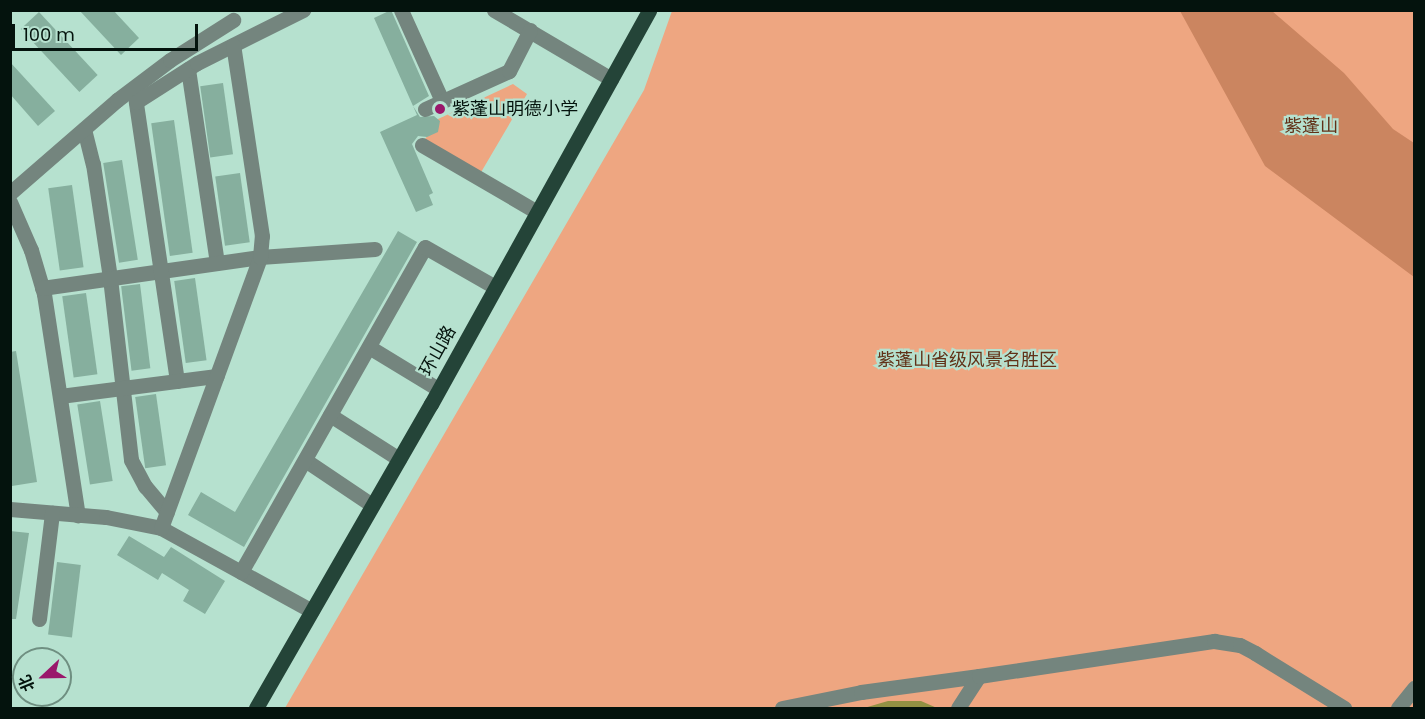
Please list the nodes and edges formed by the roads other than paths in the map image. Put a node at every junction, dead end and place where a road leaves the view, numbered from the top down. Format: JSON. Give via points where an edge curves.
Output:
{"nodes":[{"id":1,"x":303,"y":10,"type":"edge"},
{"id":2,"x":400,"y":10,"type":"edge"},
{"id":3,"x":494,"y":10,"type":"edge"},
{"id":4,"x":649,"y":10,"type":"edge"},
{"id":5,"x":233,"y":20,"type":"dead end"},
{"id":6,"x":530,"y":30,"type":"junction"},
{"id":7,"x":233,"y":45,"type":"junction"},
{"id":8,"x":188,"y":69,"type":"junction"},
{"id":9,"x":611,"y":79,"type":"junction"},
{"id":10,"x":442,"y":101,"type":"junction"},
{"id":11,"x":425,"y":109,"type":"dead end"},
{"id":12,"x":84,"y":129,"type":"junction"},
{"id":13,"x":422,"y":145,"type":"dead end"},
{"id":14,"x":10,"y":193,"type":"edge"},
{"id":15,"x":10,"y":202,"type":"edge"},
{"id":16,"x":537,"y":212,"type":"junction"},
{"id":17,"x":375,"y":249,"type":"dead end"},
{"id":18,"x":260,"y":257,"type":"junction"},
{"id":19,"x":217,"y":263,"type":"junction"},
{"id":20,"x":162,"y":271,"type":"junction"},
{"id":21,"x":110,"y":278,"type":"junction"},
{"id":22,"x":495,"y":287,"type":"junction"},
{"id":23,"x":42,"y":288,"type":"junction"},
{"id":24,"x":369,"y":347,"type":"junction"},
{"id":25,"x":217,"y":376,"type":"junction"},
{"id":26,"x":177,"y":381,"type":"junction"},
{"id":27,"x":123,"y":388,"type":"junction"},
{"id":28,"x":438,"y":389,"type":"junction"},
{"id":29,"x":60,"y":396,"type":"junction"},
{"id":30,"x":330,"y":415,"type":"junction"},
{"id":31,"x":399,"y":459,"type":"junction"},
{"id":32,"x":305,"y":460,"type":"junction"},
{"id":33,"x":372,"y":505,"type":"junction"},
{"id":34,"x":10,"y":509,"type":"edge"},
{"id":35,"x":167,"y":512,"type":"junction"},
{"id":36,"x":52,"y":513,"type":"junction"},
{"id":37,"x":78,"y":514,"type":"junction"},
{"id":38,"x":161,"y":528,"type":"junction"},
{"id":39,"x":241,"y":572,"type":"junction"},
{"id":40,"x":312,"y":611,"type":"junction"},
{"id":41,"x":39,"y":619,"type":"dead end"},
{"id":42,"x":979,"y":676,"type":"junction"},
{"id":43,"x":1414,"y":688,"type":"edge"},
{"id":44,"x":256,"y":708,"type":"edge"},
{"id":45,"x":782,"y":708,"type":"edge"},
{"id":46,"x":958,"y":708,"type":"edge"},
{"id":47,"x":1344,"y":708,"type":"edge"},
{"id":48,"x":1398,"y":708,"type":"edge"}],
"edges":[{"from":1,"to":7,"type":"street"},
{"from":2,"to":10,"type":"street"},
{"from":3,"to":6,"type":"street"},
{"from":4,"to":9,"type":"main road","name":"环山路"},
{"from":5,"to":12,"type":"street","via":[[170,60]]},
{"from":6,"to":9,"type":"street"},
{"from":6,"to":10,"type":"street","via":[[508,71]]},
{"from":7,"to":8,"type":"street"},
{"from":7,"to":18,"type":"street","via":[[261,227]]},
{"from":8,"to":19,"type":"street"},
{"from":8,"to":20,"type":"street","via":[[136,102]]},
{"from":9,"to":16,"type":"main road","name":"环山路"},
{"from":10,"to":11,"type":"street"},
{"from":12,"to":14,"type":"street"},
{"from":12,"to":21,"type":"street"},
{"from":13,"to":16,"type":"street"},
{"from":15,"to":23,"type":"street"},
{"from":16,"to":22,"type":"main road","name":"环山路"},
{"from":17,"to":18,"type":"street"},
{"from":18,"to":19,"type":"street"},
{"from":18,"to":25,"type":"street"},
{"from":19,"to":20,"type":"street"},
{"from":20,"to":21,"type":"street"},
{"from":20,"to":26,"type":"street"},
{"from":21,"to":23,"type":"street"},
{"from":21,"to":27,"type":"street"},
{"from":22,"to":24,"type":"street","via":[[425,247]]},
{"from":22,"to":28,"type":"main road","name":"环山路"},
{"from":23,"to":29,"type":"street"},
{"from":24,"to":28,"type":"street"},
{"from":24,"to":30,"type":"street"},
{"from":25,"to":26,"type":"street"},
{"from":25,"to":35,"type":"street"},
{"from":26,"to":27,"type":"street"},
{"from":27,"to":29,"type":"street"},
{"from":27,"to":35,"type":"street","via":[[131,460],[145,486]]},
{"from":28,"to":31,"type":"main road","name":"环山路"},
{"from":29,"to":37,"type":"street"},
{"from":30,"to":31,"type":"street"},
{"from":30,"to":32,"type":"street"},
{"from":31,"to":33,"type":"main road","name":"环山路"},
{"from":32,"to":33,"type":"street"},
{"from":32,"to":39,"type":"street"},
{"from":33,"to":40,"type":"main road","name":"环山路"},
{"from":34,"to":36,"type":"street"},
{"from":35,"to":38,"type":"street"},
{"from":36,"to":37,"type":"street"},
{"from":36,"to":41,"type":"street"},
{"from":37,"to":38,"type":"street"},
{"from":38,"to":39,"type":"street"},
{"from":39,"to":40,"type":"street"},
{"from":40,"to":44,"type":"main road","name":"环山路"},
{"from":42,"to":45,"type":"street","via":[[861,692]]},
{"from":42,"to":46,"type":"street"},
{"from":42,"to":47,"type":"street","via":[[1226,642],[1272,662]]},
{"from":43,"to":48,"type":"street"}]}
